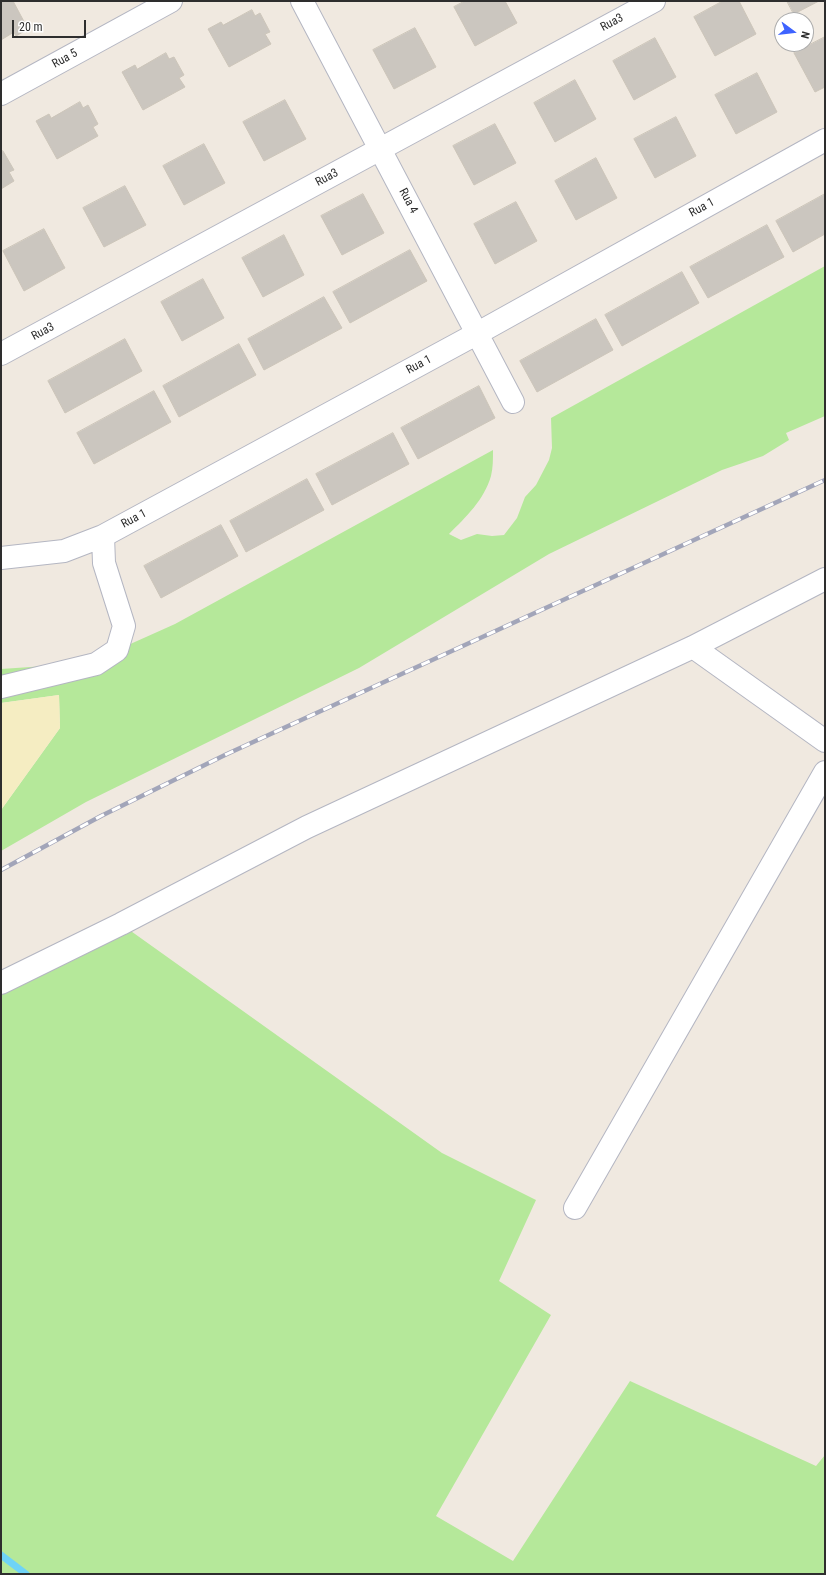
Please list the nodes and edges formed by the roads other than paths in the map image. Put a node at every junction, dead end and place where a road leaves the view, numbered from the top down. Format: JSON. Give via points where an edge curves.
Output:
{"nodes":[{"id":1,"x":171,"y":1,"type":"edge"},
{"id":2,"x":302,"y":1,"type":"edge"},
{"id":3,"x":654,"y":1,"type":"edge"},
{"id":4,"x":1,"y":94,"type":"edge"},
{"id":5,"x":825,"y":140,"type":"edge"},
{"id":6,"x":380,"y":149,"type":"junction"},
{"id":7,"x":478,"y":333,"type":"junction"},
{"id":8,"x":1,"y":354,"type":"edge"},
{"id":9,"x":513,"y":402,"type":"dead end"},
{"id":10,"x":103,"y":536,"type":"junction"},
{"id":11,"x":1,"y":558,"type":"edge"},
{"id":12,"x":825,"y":579,"type":"edge"},
{"id":13,"x":693,"y":648,"type":"junction"},
{"id":14,"x":1,"y":687,"type":"edge"},
{"id":15,"x":825,"y":741,"type":"edge"},
{"id":16,"x":825,"y":772,"type":"edge"},
{"id":17,"x":1,"y":983,"type":"edge"},
{"id":18,"x":575,"y":1208,"type":"dead end"}],
"edges":[{"from":1,"to":4,"type":"street","name":"Rua 5"},
{"from":2,"to":6,"type":"street","name":"Rua 4"},
{"from":3,"to":6,"type":"street","name":"Rua3"},
{"from":5,"to":7,"type":"street","name":"Rua 1"},
{"from":6,"to":7,"type":"street","name":"Rua 4"},
{"from":6,"to":8,"type":"street","name":"Rua3"},
{"from":7,"to":9,"type":"street","name":"Rua 4"},
{"from":7,"to":10,"type":"street","name":"Rua 1"},
{"from":10,"to":11,"type":"street","name":"Rua 1","via":[[64,551]]},
{"from":10,"to":14,"type":"street","via":[[104,563],[124,626],[116,650],[96,664]]},
{"from":12,"to":13,"type":"street"},
{"from":13,"to":15,"type":"street"},
{"from":13,"to":17,"type":"street","via":[[307,826],[121,924]]},
{"from":16,"to":18,"type":"street"}]}
